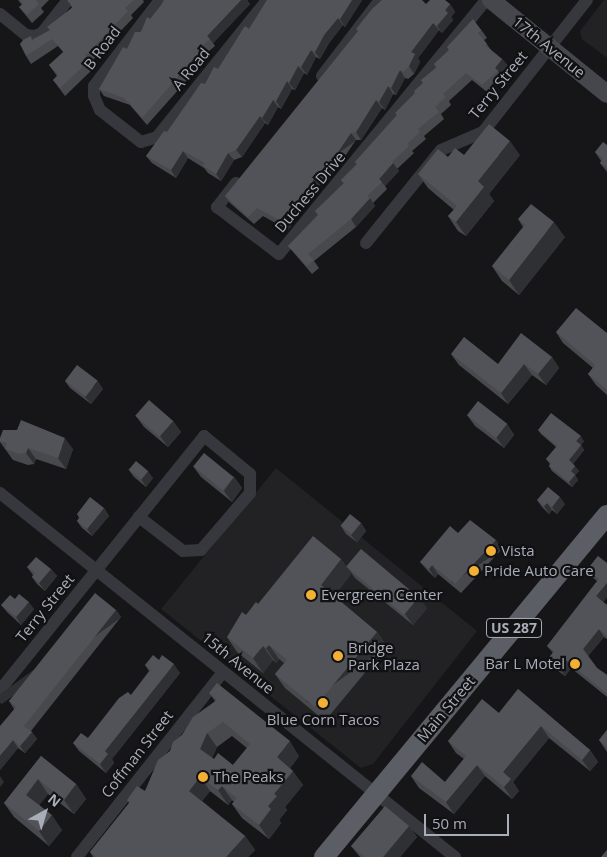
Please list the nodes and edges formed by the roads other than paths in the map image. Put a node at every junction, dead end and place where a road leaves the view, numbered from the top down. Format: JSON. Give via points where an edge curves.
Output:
{"nodes":[{"id":1,"x":68,"y":0,"type":"edge"},
{"id":2,"x":160,"y":0,"type":"edge"},
{"id":3,"x":267,"y":0,"type":"edge"},
{"id":4,"x":380,"y":0,"type":"edge"},
{"id":5,"x":486,"y":0,"type":"edge"},
{"id":6,"x":491,"y":0,"type":"edge"},
{"id":7,"x":587,"y":0,"type":"edge"},
{"id":8,"x":0,"y":14,"type":"edge"},
{"id":9,"x":550,"y":47,"type":"junction"},
{"id":10,"x":312,"y":90,"type":"edge"},
{"id":11,"x":607,"y":94,"type":"edge"},
{"id":12,"x":133,"y":137,"type":"joint"},
{"id":13,"x":246,"y":170,"type":"edge"},
{"id":14,"x":366,"y":243,"type":"dead end"},
{"id":15,"x":0,"y":493,"type":"edge"},
{"id":16,"x":607,"y":515,"type":"edge"},
{"id":17,"x":139,"y":517,"type":"junction"},
{"id":18,"x":97,"y":570,"type":"junction"},
{"id":19,"x":223,"y":672,"type":"junction"},
{"id":20,"x":0,"y":690,"type":"edge"},
{"id":21,"x":378,"y":792,"type":"junction"},
{"id":22,"x":77,"y":857,"type":"edge"},
{"id":23,"x":324,"y":857,"type":"edge"},
{"id":24,"x":455,"y":857,"type":"edge"}],
"edges":[{"from":1,"to":8,"type":"street","via":[[42,32],[26,35]]},
{"from":2,"to":12,"type":"street","name":"B Road","via":[[94,86],[100,110]]},
{"from":3,"to":12,"type":"street","name":"A Road","via":[[157,137],[141,142]]},
{"from":4,"to":10,"type":"street"},
{"from":5,"to":13,"type":"street","name":"Duchess Drive","via":[[279,254],[217,207]]},
{"from":6,"to":9,"type":"main road","name":"17th Avenue"},
{"from":7,"to":9,"type":"street","name":"Terry Street"},
{"from":9,"to":11,"type":"main road","name":"17th Avenue"},
{"from":9,"to":14,"type":"street","name":"Terry Street","via":[[483,132],[441,150]]},
{"from":15,"to":18,"type":"street","name":"15th Avenue"},
{"from":16,"to":21,"type":"highway","name":"Main Street","number":"US 287"},
{"from":17,"to":17,"type":"street","name":"Terry Street","via":[[204,436],[250,474],[250,493],[201,550],[183,551]]},
{"from":17,"to":18,"type":"street","name":"Terry Street"},
{"from":18,"to":19,"type":"street","name":"15th Avenue"},
{"from":18,"to":20,"type":"street","name":"Terry Street"},
{"from":19,"to":21,"type":"street","name":"15th Avenue"},
{"from":19,"to":22,"type":"street","name":"Coffman Street"},
{"from":21,"to":23,"type":"highway","name":"Main Street","number":"US 287"},
{"from":21,"to":24,"type":"street","name":"15th Avenue"}]}
